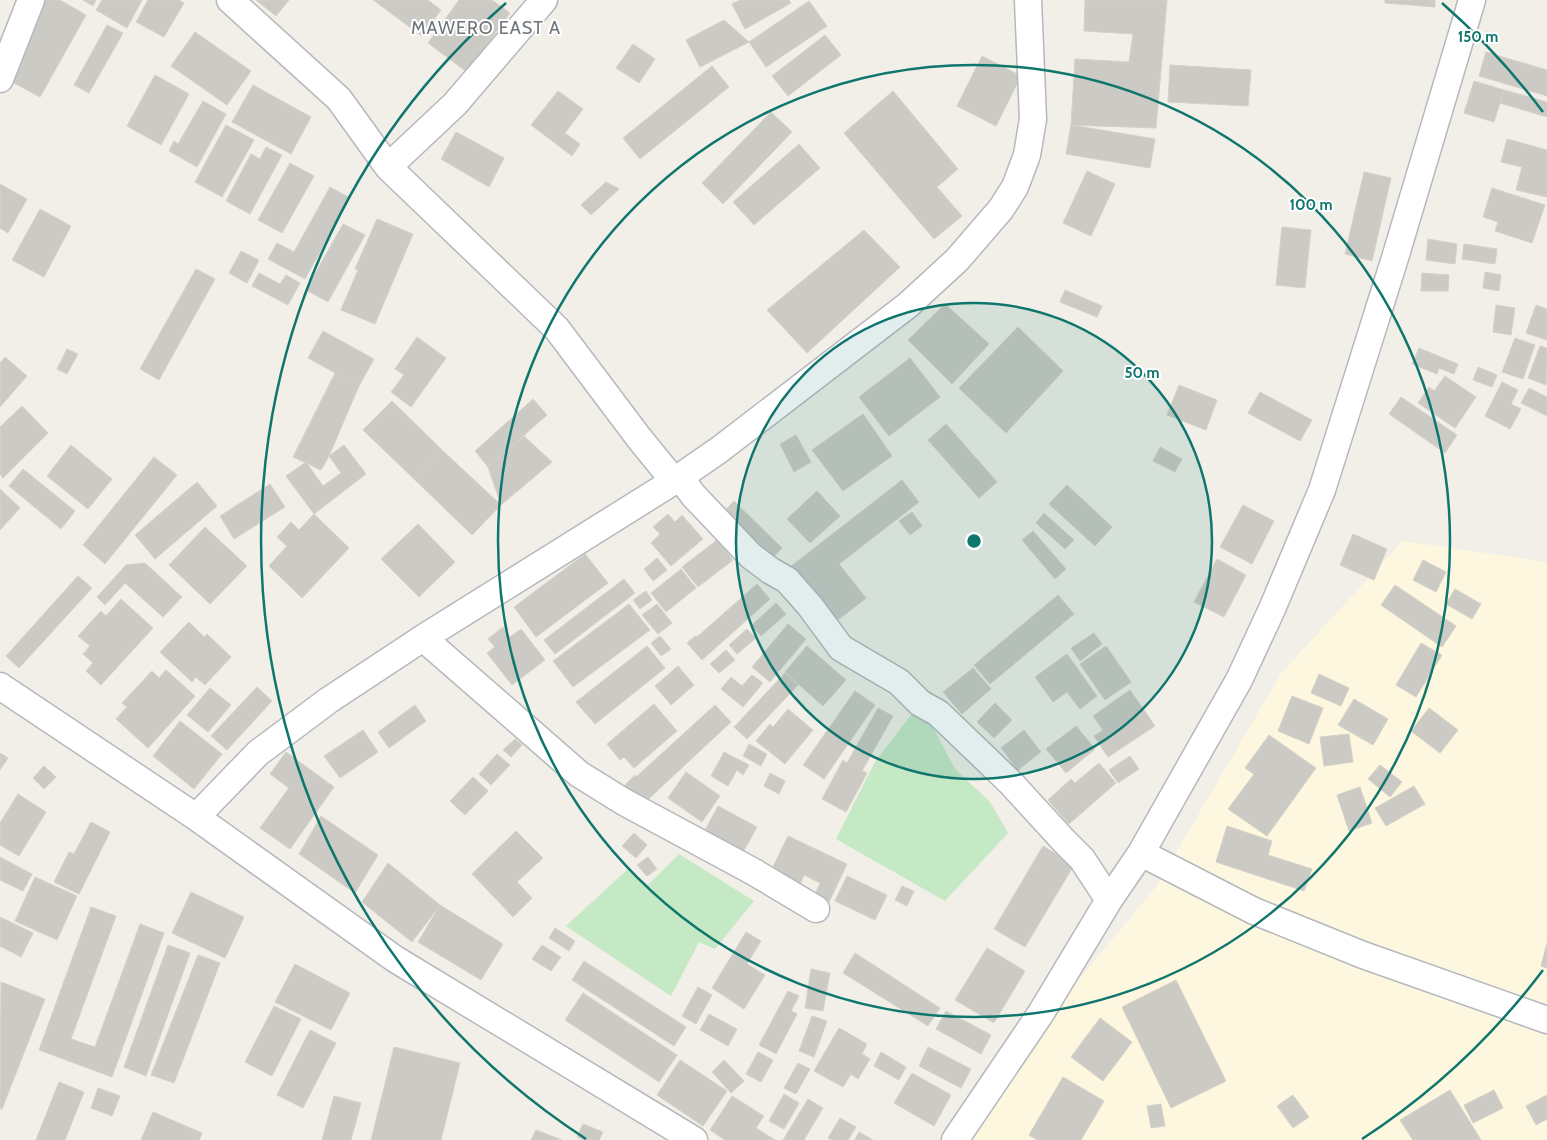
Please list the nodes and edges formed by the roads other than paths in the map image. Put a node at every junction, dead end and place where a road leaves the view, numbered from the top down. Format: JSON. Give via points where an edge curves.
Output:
{"nodes":[{"id":1,"x":31,"y":0,"type":"edge"},
{"id":2,"x":230,"y":0,"type":"edge"},
{"id":3,"x":544,"y":0,"type":"edge"},
{"id":4,"x":1028,"y":0,"type":"edge"},
{"id":5,"x":1472,"y":0,"type":"edge"},
{"id":6,"x":0,"y":79,"type":"edge"},
{"id":7,"x":388,"y":167,"type":"junction"},
{"id":8,"x":677,"y":479,"type":"junction"},
{"id":9,"x":423,"y":638,"type":"junction"},
{"id":10,"x":0,"y":686,"type":"edge"},
{"id":11,"x":196,"y":817,"type":"junction"},
{"id":12,"x":1140,"y":854,"type":"junction"},
{"id":13,"x":1109,"y":900,"type":"junction"},
{"id":14,"x":816,"y":910,"type":"dead end"},
{"id":15,"x":1547,"y":1020,"type":"edge"},
{"id":16,"x":694,"y":1140,"type":"edge"},
{"id":17,"x":955,"y":1140,"type":"edge"}],
"edges":[{"from":1,"to":6,"type":"street"},
{"from":2,"to":7,"type":"street","via":[[339,98]]},
{"from":3,"to":7,"type":"street","via":[[455,104]]},
{"from":4,"to":8,"type":"street","via":[[1033,119],[1022,170],[1001,209],[957,260],[908,305]]},
{"from":5,"to":12,"type":"street","via":[[1322,490],[1254,651]]},
{"from":7,"to":8,"type":"street","via":[[558,329],[638,438]]},
{"from":8,"to":9,"type":"street"},
{"from":8,"to":13,"type":"street","via":[[751,556],[787,580],[841,648],[899,682],[920,703],[938,713],[1010,782],[1082,859]]},
{"from":9,"to":11,"type":"street","via":[[329,700],[258,753]]},
{"from":9,"to":14,"type":"street","via":[[579,774]]},
{"from":10,"to":11,"type":"street"},
{"from":11,"to":16,"type":"street","via":[[395,959]]},
{"from":12,"to":13,"type":"street"},
{"from":12,"to":15,"type":"street","via":[[1263,915],[1363,955]]},
{"from":13,"to":17,"type":"street","via":[[1041,1013]]}]}
